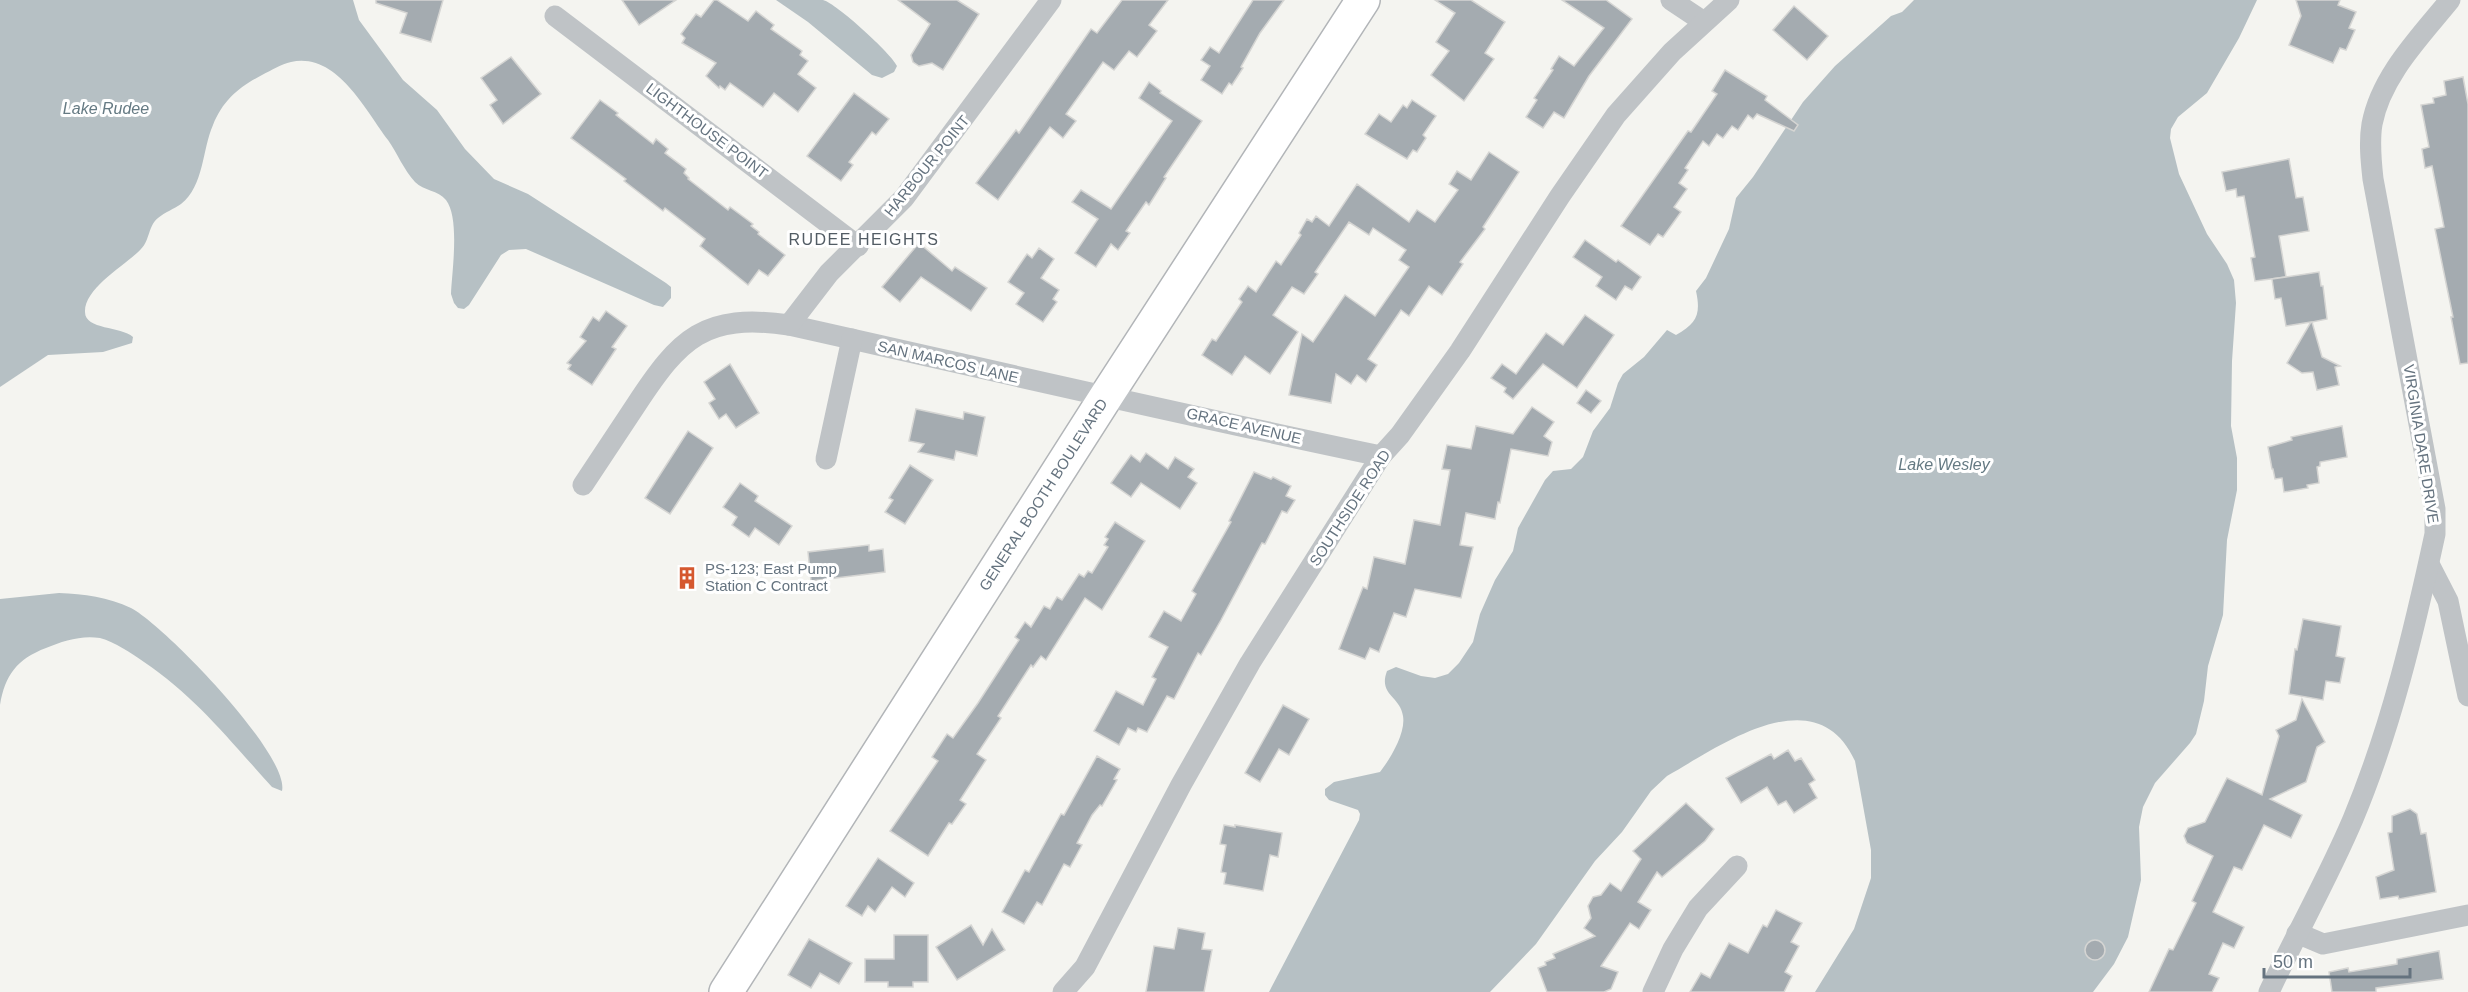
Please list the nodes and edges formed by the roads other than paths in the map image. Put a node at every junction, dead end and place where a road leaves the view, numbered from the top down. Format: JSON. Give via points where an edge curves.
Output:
{"nodes":[{"id":1,"x":1052,"y":0,"type":"edge"},
{"id":2,"x":1363,"y":0,"type":"edge"},
{"id":3,"x":1671,"y":0,"type":"edge"},
{"id":4,"x":1729,"y":0,"type":"edge"},
{"id":5,"x":2450,"y":0,"type":"edge"},
{"id":6,"x":555,"y":16,"type":"dead end"},
{"id":7,"x":1704,"y":22,"type":"junction"},
{"id":8,"x":858,"y":246,"type":"junction"},
{"id":9,"x":789,"y":325,"type":"junction"},
{"id":10,"x":852,"y":339,"type":"junction"},
{"id":11,"x":1107,"y":395,"type":"junction"},
{"id":12,"x":1381,"y":456,"type":"junction"},
{"id":13,"x":826,"y":459,"type":"dead end"},
{"id":14,"x":583,"y":485,"type":"dead end"},
{"id":15,"x":2429,"y":564,"type":"junction"},
{"id":16,"x":2468,"y":696,"type":"edge"},
{"id":17,"x":1737,"y":866,"type":"dead end"},
{"id":18,"x":2468,"y":915,"type":"edge"},
{"id":19,"x":2297,"y":933,"type":"junction"},
{"id":20,"x":726,"y":992,"type":"edge"},
{"id":21,"x":1063,"y":992,"type":"edge"},
{"id":22,"x":1653,"y":992,"type":"edge"},
{"id":23,"x":2269,"y":992,"type":"edge"}],
"edges":[{"from":1,"to":8,"type":"street","name":"HARBOUR POINT","via":[[904,198]]},
{"from":2,"to":11,"type":"highway","name":"GENERAL BOOTH BOULEVARD"},
{"from":3,"to":7,"type":"street"},
{"from":4,"to":7,"type":"street","name":"SOUTHSIDE ROAD"},
{"from":5,"to":15,"type":"street","name":"VIRGINIA DARE DRIVE","via":[[2395,70],[2379,99],[2371,142],[2373,179],[2435,509]]},
{"from":6,"to":8,"type":"street","name":"LIGHTHOUSE POINT"},
{"from":7,"to":12,"type":"street","name":"SOUTHSIDE ROAD","via":[[1644,81],[1602,134],[1460,351]]},
{"from":8,"to":9,"type":"street","name":"HARBOUR POINT","via":[[813,292]]},
{"from":9,"to":10,"type":"street","name":"SAN MARCOS LANE"},
{"from":9,"to":14,"type":"street","via":[[731,324],[702,333],[682,346],[662,366]]},
{"from":10,"to":11,"type":"street","name":"SAN MARCOS LANE","via":[[1041,384]]},
{"from":10,"to":13,"type":"street"},
{"from":11,"to":12,"type":"street","name":"GRACE AVENUE"},
{"from":11,"to":20,"type":"highway","name":"GENERAL BOOTH BOULEVARD"},
{"from":12,"to":21,"type":"street","name":"SOUTHSIDE ROAD","via":[[1250,663],[1085,967]]},
{"from":15,"to":16,"type":"street","via":[[2448,602]]},
{"from":15,"to":19,"type":"street","name":"VIRGINIA DARE DRIVE","via":[[2380,747],[2353,820]]},
{"from":17,"to":22,"type":"street","via":[[1698,908]]},
{"from":18,"to":19,"type":"street","via":[[2323,944]]},
{"from":19,"to":23,"type":"street","name":"VIRGINIA DARE DRIVE"}]}
